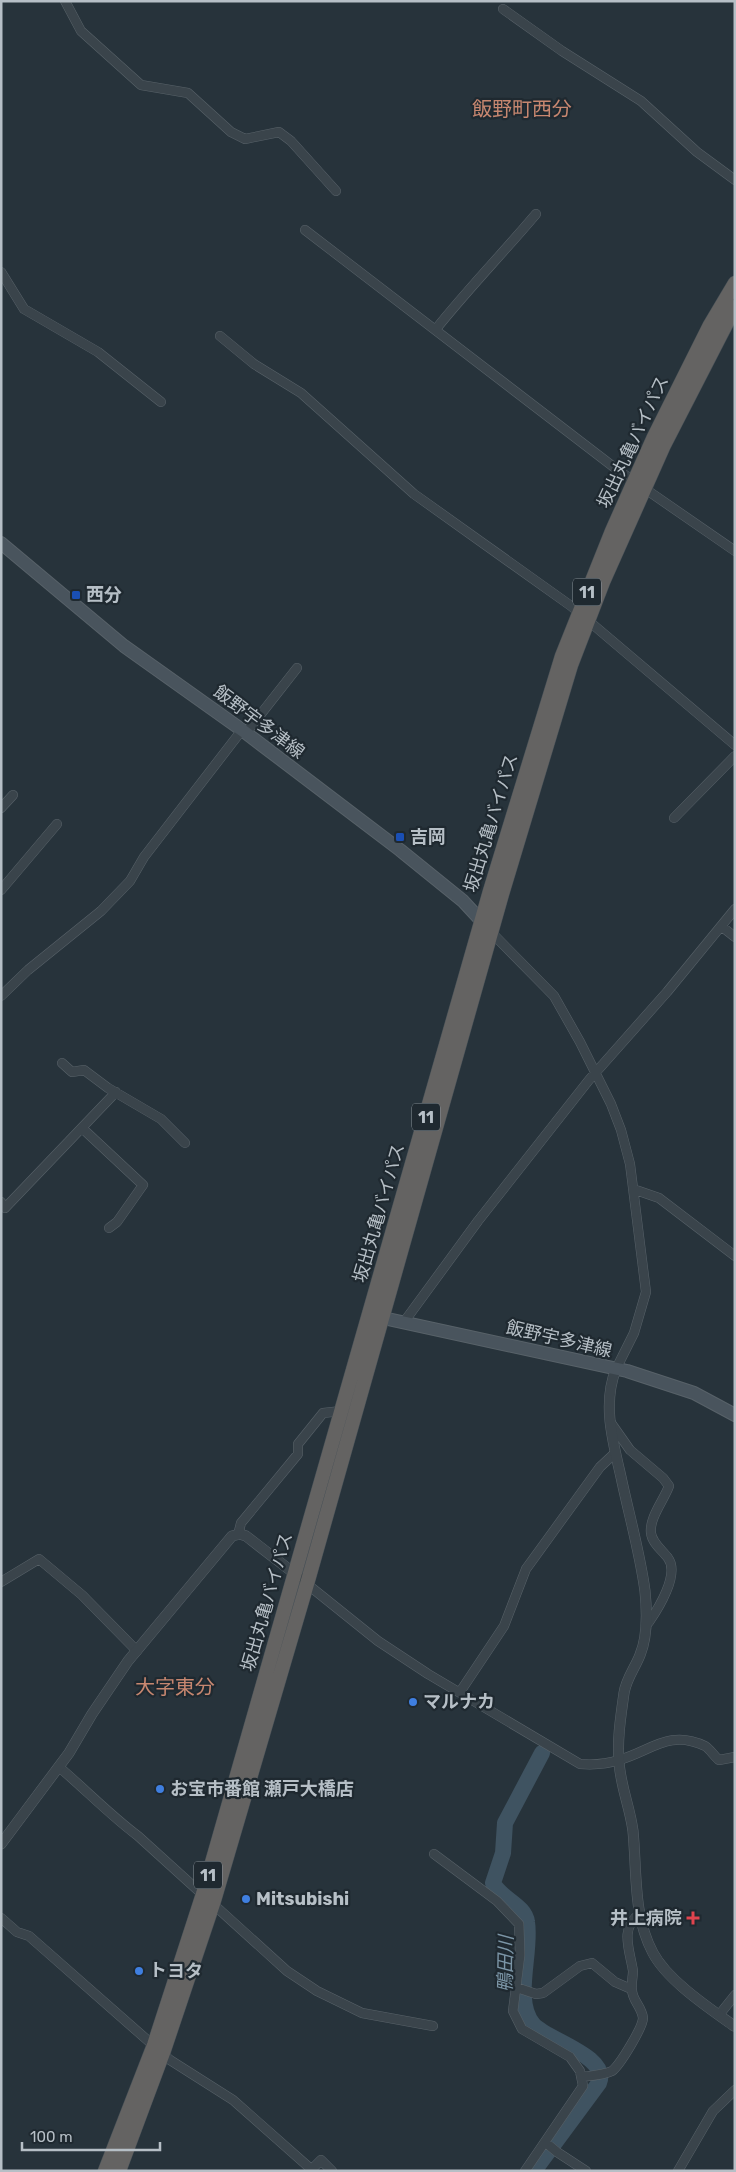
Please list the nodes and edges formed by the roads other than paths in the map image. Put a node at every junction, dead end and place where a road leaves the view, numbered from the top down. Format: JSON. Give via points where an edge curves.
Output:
{"nodes":[{"id":1,"x":65,"y":1,"type":"edge"},
{"id":2,"x":503,"y":9,"type":"dead end"},
{"id":3,"x":735,"y":180,"type":"edge"},
{"id":4,"x":336,"y":191,"type":"dead end"},
{"id":5,"x":536,"y":214,"type":"dead end"},
{"id":6,"x":305,"y":230,"type":"dead end"},
{"id":7,"x":1,"y":272,"type":"edge"},
{"id":8,"x":735,"y":283,"type":"edge"},
{"id":9,"x":735,"y":307,"type":"edge"},
{"id":10,"x":436,"y":329,"type":"junction"},
{"id":11,"x":220,"y":336,"type":"dead end"},
{"id":12,"x":161,"y":402,"type":"dead end"},
{"id":13,"x":639,"y":484,"type":"junction"},
{"id":14,"x":1,"y":543,"type":"edge"},
{"id":15,"x":735,"y":552,"type":"edge"},
{"id":16,"x":584,"y":617,"type":"junction"},
{"id":17,"x":297,"y":668,"type":"dead end"},
{"id":18,"x":244,"y":732,"type":"junction"},
{"id":19,"x":735,"y":745,"type":"edge"},
{"id":20,"x":735,"y":756,"type":"edge"},
{"id":21,"x":13,"y":795,"type":"dead end"},
{"id":22,"x":1,"y":808,"type":"edge"},
{"id":23,"x":674,"y":818,"type":"dead end"},
{"id":24,"x":57,"y":824,"type":"dead end"},
{"id":25,"x":2,"y":887,"type":"edge"},
{"id":26,"x":735,"y":909,"type":"edge"},
{"id":27,"x":482,"y":919,"type":"junction"},
{"id":28,"x":721,"y":926,"type":"junction"},
{"id":29,"x":492,"y":933,"type":"junction"},
{"id":30,"x":735,"y":937,"type":"edge"},
{"id":31,"x":3,"y":991,"type":"edge"},
{"id":32,"x":62,"y":1063,"type":"dead end"},
{"id":33,"x":442,"y":1068,"type":"junction"},
{"id":34,"x":595,"y":1074,"type":"junction"},
{"id":35,"x":116,"y":1092,"type":"junction"},
{"id":36,"x":82,"y":1128,"type":"junction"},
{"id":37,"x":185,"y":1143,"type":"dead end"},
{"id":38,"x":633,"y":1189,"type":"junction"},
{"id":39,"x":1,"y":1202,"type":"edge"},
{"id":40,"x":109,"y":1228,"type":"dead end"},
{"id":41,"x":735,"y":1256,"type":"edge"},
{"id":42,"x":376,"y":1317,"type":"junction"},
{"id":43,"x":404,"y":1322,"type":"junction"},
{"id":44,"x":616,"y":1370,"type":"junction"},
{"id":45,"x":341,"y":1411,"type":"junction"},
{"id":46,"x":735,"y":1415,"type":"edge"},
{"id":47,"x":611,"y":1423,"type":"junction"},
{"id":48,"x":615,"y":1452,"type":"junction"},
{"id":49,"x":238,"y":1535,"type":"junction"},
{"id":50,"x":295,"y":1574,"type":"junction"},
{"id":51,"x":1,"y":1582,"type":"edge"},
{"id":52,"x":307,"y":1584,"type":"junction"},
{"id":53,"x":646,"y":1624,"type":"junction"},
{"id":54,"x":136,"y":1651,"type":"junction"},
{"id":55,"x":460,"y":1692,"type":"junction"},
{"id":56,"x":735,"y":1757,"type":"edge"},
{"id":57,"x":619,"y":1760,"type":"junction"},
{"id":58,"x":59,"y":1767,"type":"junction"},
{"id":59,"x":1,"y":1844,"type":"edge"},
{"id":60,"x":434,"y":1854,"type":"dead end"},
{"id":61,"x":208,"y":1899,"type":"junction"},
{"id":62,"x":640,"y":1914,"type":"junction"},
{"id":63,"x":1,"y":1918,"type":"edge"},
{"id":64,"x":515,"y":1987,"type":"junction"},
{"id":65,"x":631,"y":1989,"type":"junction"},
{"id":66,"x":735,"y":1995,"type":"edge"},
{"id":67,"x":719,"y":2015,"type":"junction"},
{"id":68,"x":433,"y":2026,"type":"dead end"},
{"id":69,"x":734,"y":2026,"type":"edge"},
{"id":70,"x":158,"y":2049,"type":"junction"},
{"id":71,"x":581,"y":2077,"type":"junction"},
{"id":72,"x":735,"y":2090,"type":"edge"},
{"id":73,"x":545,"y":2142,"type":"junction"},
{"id":74,"x":311,"y":2170,"type":"edge"},
{"id":75,"x":105,"y":2171,"type":"edge"},
{"id":76,"x":119,"y":2171,"type":"edge"},
{"id":77,"x":332,"y":2171,"type":"edge"},
{"id":78,"x":525,"y":2171,"type":"edge"},
{"id":79,"x":586,"y":2171,"type":"edge"},
{"id":80,"x":678,"y":2171,"type":"edge"}],
"edges":[{"from":1,"to":4,"type":"street","via":[[81,31],[141,85],[188,94],[231,132],[245,139],[279,132]]},
{"from":2,"to":3,"type":"street","via":[[562,52],[640,101],[697,152]]},
{"from":5,"to":10,"type":"street"},
{"from":6,"to":10,"type":"street"},
{"from":7,"to":12,"type":"street","via":[[24,309],[98,352]]},
{"from":8,"to":13,"type":"highway","name":"坂出丸亀バイパス","number":"11","via":[[676,391]]},
{"from":9,"to":13,"type":"highway","name":"坂出丸亀バイパス","number":"11"},
{"from":10,"to":13,"type":"street"},
{"from":11,"to":16,"type":"street","via":[[254,364],[301,392],[414,494]]},
{"from":13,"to":15,"type":"street"},
{"from":13,"to":16,"type":"highway","name":"坂出丸亀バイパス","number":"11","via":[[603,582]]},
{"from":14,"to":18,"type":"main road","name":"飯野宇多津線","via":[[124,646]]},
{"from":16,"to":19,"type":"street"},
{"from":16,"to":27,"type":"highway","name":"坂出丸亀バイパス","number":"11","via":[[562,656]]},
{"from":16,"to":29,"type":"highway","name":"坂出丸亀バイパス","number":"11"},
{"from":17,"to":18,"type":"street"},
{"from":18,"to":27,"type":"main road","name":"飯野宇多津線","via":[[400,850]]},
{"from":18,"to":31,"type":"street","via":[[144,857],[130,881],[102,910]]},
{"from":20,"to":23,"type":"street"},
{"from":21,"to":22,"type":"street"},
{"from":24,"to":25,"type":"street"},
{"from":26,"to":28,"type":"street"},
{"from":27,"to":29,"type":"main road","name":"飯野宇多津線"},
{"from":27,"to":33,"type":"highway","name":"坂出丸亀バイパス","number":"11"},
{"from":28,"to":30,"type":"street"},
{"from":28,"to":34,"type":"street"},
{"from":29,"to":33,"type":"highway","name":"坂出丸亀バイパス","number":"11"},
{"from":29,"to":34,"type":"street","via":[[554,996]]},
{"from":32,"to":35,"type":"street","via":[[72,1072],[84,1070]]},
{"from":33,"to":42,"type":"highway","name":"坂出丸亀バイパス","number":"11"},
{"from":34,"to":38,"type":"street","via":[[618,1119]]},
{"from":34,"to":43,"type":"street","via":[[478,1221]]},
{"from":35,"to":36,"type":"street"},
{"from":35,"to":37,"type":"street","via":[[161,1119]]},
{"from":36,"to":39,"type":"street","via":[[5,1208]]},
{"from":36,"to":40,"type":"street","via":[[143,1185],[118,1222]]},
{"from":38,"to":41,"type":"street","via":[[660,1198]]},
{"from":38,"to":44,"type":"street","via":[[646,1292],[634,1333]]},
{"from":42,"to":43,"type":"main road","name":"飯野宇多津線"},
{"from":42,"to":45,"type":"highway","name":"坂出丸亀バイパス","number":"11"},
{"from":42,"to":52,"type":"highway","name":"坂出丸亀バイパス","number":"11"},
{"from":43,"to":44,"type":"main road","name":"飯野宇多津線"},
{"from":44,"to":46,"type":"main road","name":"飯野宇多津線","via":[[694,1393]]},
{"from":44,"to":47,"type":"street","via":[[609,1405]]},
{"from":45,"to":49,"type":"street","via":[[323,1413],[298,1444],[298,1454],[241,1523]]},
{"from":45,"to":50,"type":"highway","name":"坂出丸亀バイパス","number":"11"},
{"from":47,"to":48,"type":"street"},
{"from":47,"to":53,"type":"street","via":[[630,1450],[669,1486],[653,1520],[651,1534],[670,1560],[671,1574],[665,1598]]},
{"from":48,"to":53,"type":"street","via":[[645,1590]]},
{"from":48,"to":55,"type":"street","via":[[600,1467],[526,1569],[504,1626]]},
{"from":49,"to":50,"type":"street","via":[[246,1536]]},
{"from":49,"to":54,"type":"street","via":[[232,1536]]},
{"from":50,"to":52,"type":"street"},
{"from":50,"to":61,"type":"highway","name":"坂出丸亀バイパス","number":"11"},
{"from":51,"to":54,"type":"street","via":[[39,1559],[82,1595]]},
{"from":52,"to":55,"type":"street","via":[[378,1641]]},
{"from":52,"to":61,"type":"highway","name":"坂出丸亀バイパス","number":"11"},
{"from":53,"to":57,"type":"street","via":[[641,1654],[624,1691]]},
{"from":54,"to":58,"type":"street"},
{"from":55,"to":57,"type":"street","via":[[580,1764]]},
{"from":56,"to":57,"type":"street","via":[[719,1760],[706,1747],[685,1740],[665,1740]]},
{"from":57,"to":62,"type":"street","via":[[633,1829]]},
{"from":58,"to":59,"type":"street"},
{"from":58,"to":61,"type":"street"},
{"from":60,"to":64,"type":"street","via":[[497,1901],[519,1924],[520,1955]]},
{"from":61,"to":68,"type":"street","via":[[287,1971],[317,1991],[362,2012]]},
{"from":61,"to":70,"type":"highway","name":"坂出丸亀バイパス","number":"11"},
{"from":62,"to":65,"type":"street","via":[[630,1925],[627,1944],[634,1980]]},
{"from":62,"to":67,"type":"street","via":[[654,1955],[689,1992]]},
{"from":63,"to":70,"type":"street","via":[[17,1932],[29,1936]]},
{"from":64,"to":65,"type":"street","via":[[543,1993],[580,1966],[592,1964],[615,1982]]},
{"from":64,"to":71,"type":"street","via":[[513,2011],[522,2029],[570,2057]]},
{"from":65,"to":71,"type":"street","via":[[641,2010],[641,2028],[611,2071]]},
{"from":66,"to":67,"type":"street"},
{"from":67,"to":69,"type":"street"},
{"from":70,"to":74,"type":"street","via":[[233,2100]]},
{"from":70,"to":75,"type":"highway","name":"坂出丸亀バイパス","number":"11"},
{"from":70,"to":76,"type":"highway","name":"坂出丸亀バイパス","number":"11"},
{"from":71,"to":73,"type":"street","via":[[583,2086]]},
{"from":72,"to":80,"type":"street","via":[[713,2111]]},
{"from":73,"to":78,"type":"street"},
{"from":73,"to":79,"type":"street"},
{"from":74,"to":77,"type":"street","via":[[321,2160]]}]}
